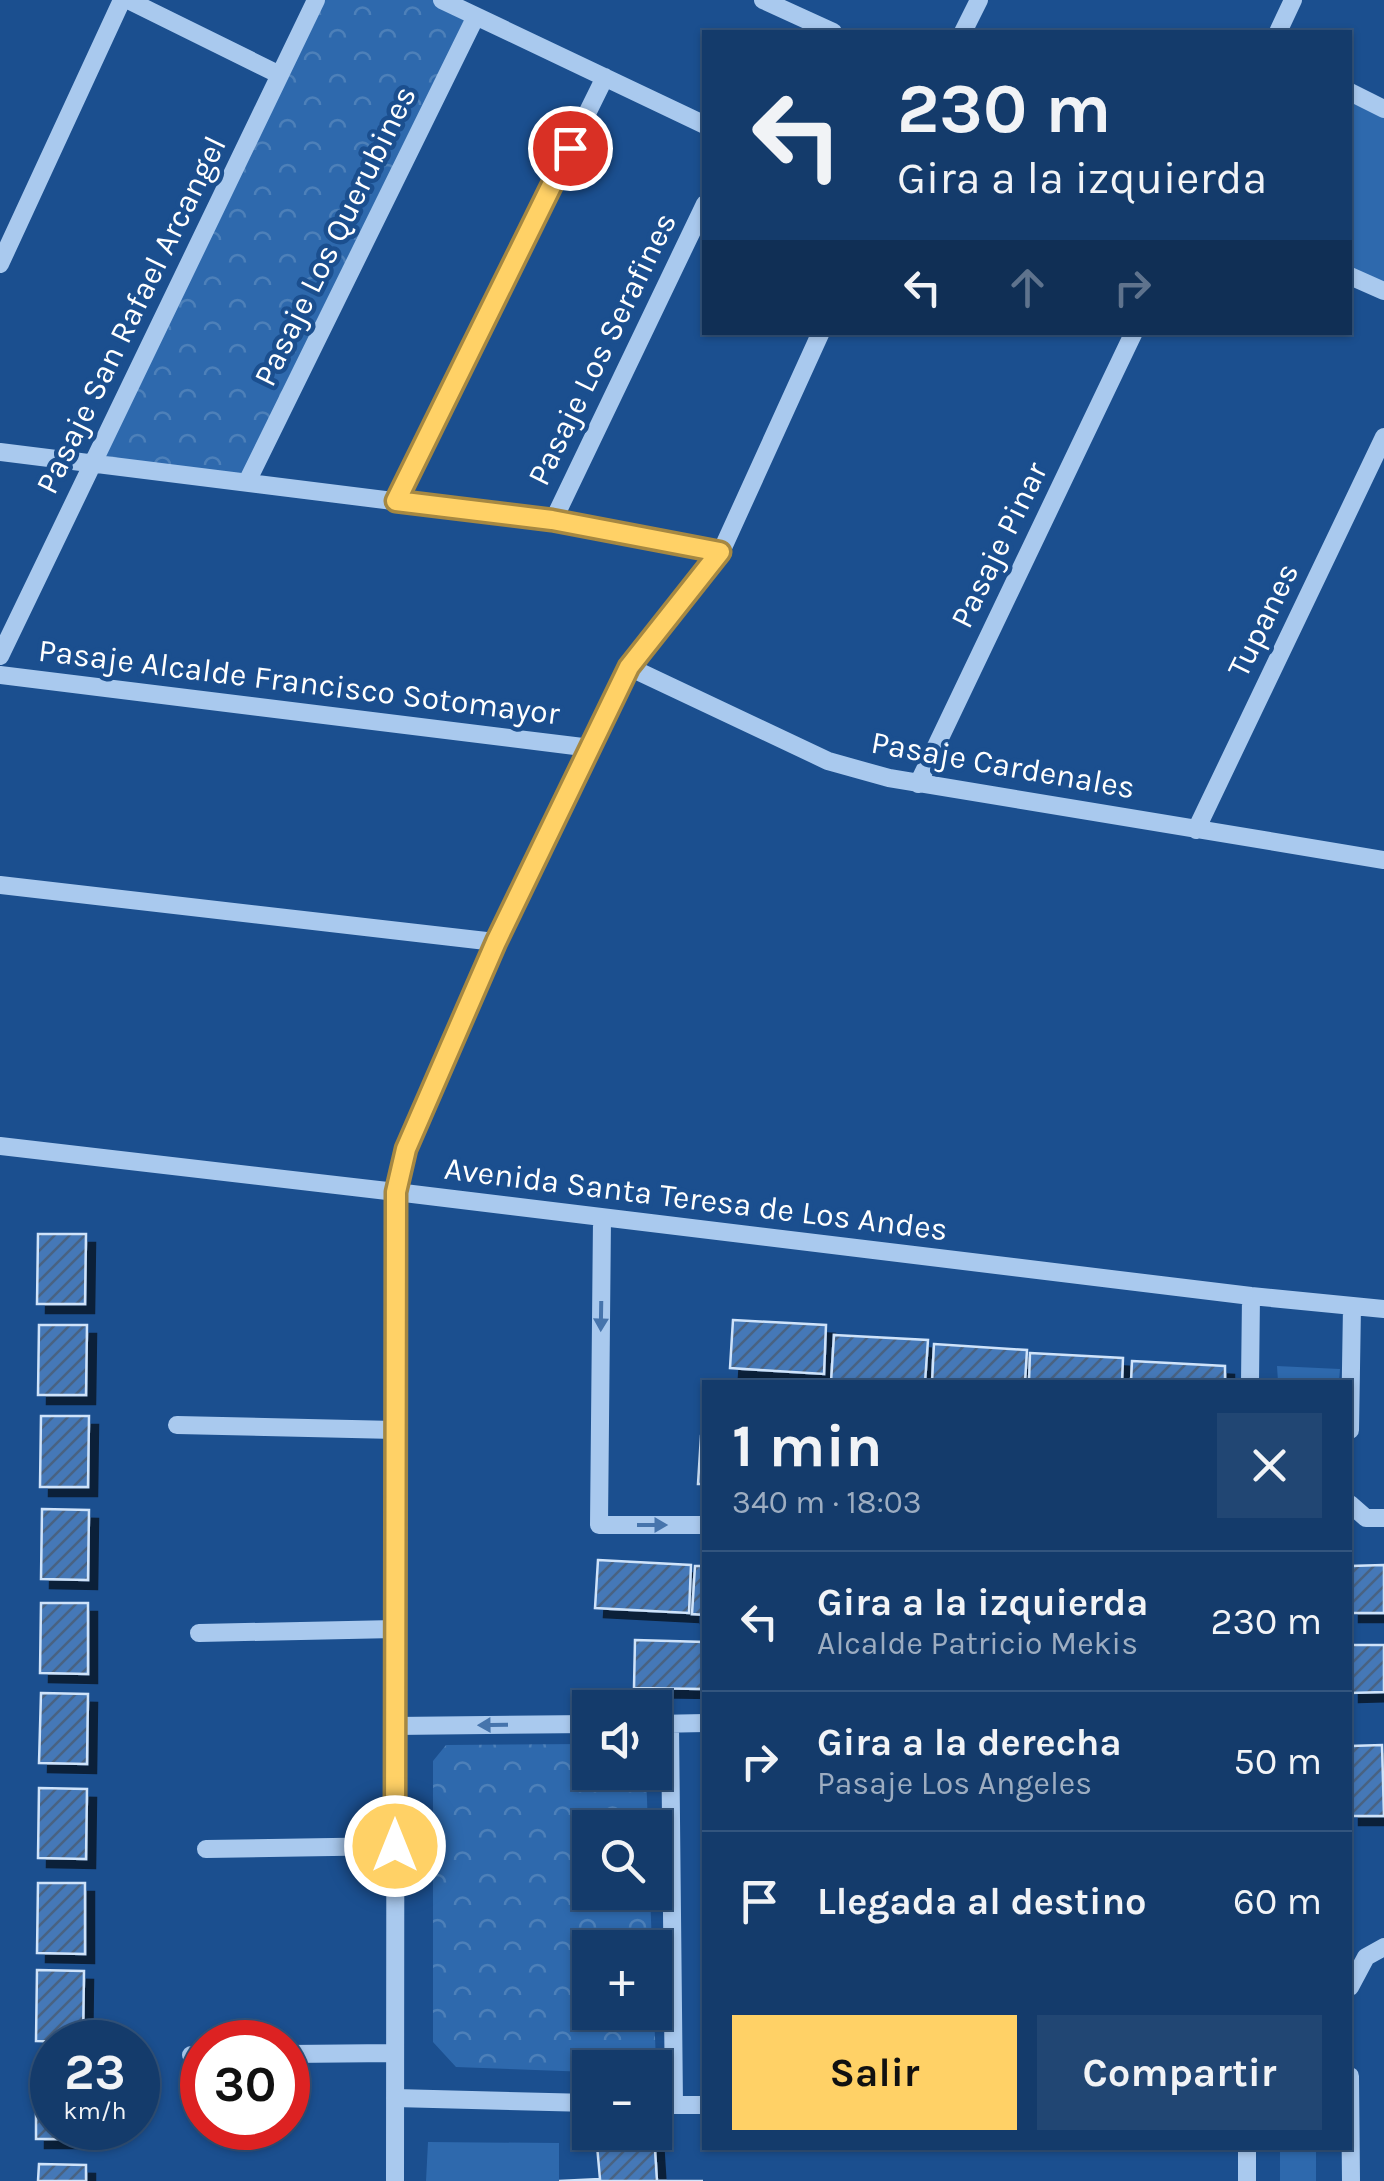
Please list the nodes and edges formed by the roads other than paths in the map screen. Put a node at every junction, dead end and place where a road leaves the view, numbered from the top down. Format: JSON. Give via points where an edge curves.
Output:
{"nodes":[{"id":1,"x":125,"y":0,"type":"edge"},
{"id":2,"x":316,"y":0,"type":"edge"},
{"id":3,"x":442,"y":0,"type":"edge"},
{"id":4,"x":763,"y":0,"type":"edge"},
{"id":5,"x":978,"y":0,"type":"edge"},
{"id":6,"x":1293,"y":0,"type":"edge"},
{"id":7,"x":476,"y":16,"type":"junction"},
{"id":8,"x":829,"y":30,"type":"edge"},
{"id":9,"x":963,"y":30,"type":"edge"},
{"id":10,"x":1279,"y":30,"type":"edge"},
{"id":11,"x":280,"y":74,"type":"junction"},
{"id":12,"x":605,"y":77,"type":"junction"},
{"id":13,"x":1352,"y":93,"type":"edge"},
{"id":14,"x":1384,"y":109,"type":"edge"},
{"id":15,"x":702,"y":124,"type":"edge"},
{"id":16,"x":702,"y":210,"type":"edge"},
{"id":17,"x":0,"y":264,"type":"edge"},
{"id":18,"x":1352,"y":277,"type":"edge"},
{"id":19,"x":1384,"y":292,"type":"edge"},
{"id":20,"x":820,"y":335,"type":"edge"},
{"id":21,"x":1133,"y":335,"type":"edge"},
{"id":22,"x":1384,"y":436,"type":"edge"},
{"id":23,"x":0,"y":452,"type":"edge"},
{"id":24,"x":92,"y":465,"type":"junction"},
{"id":25,"x":1364,"y":477,"type":"junction"},
{"id":26,"x":247,"y":482,"type":"junction"},
{"id":27,"x":1384,"y":486,"type":"edge"},
{"id":28,"x":396,"y":501,"type":"junction"},
{"id":29,"x":552,"y":520,"type":"junction"},
{"id":30,"x":720,"y":552,"type":"junction"},
{"id":31,"x":0,"y":656,"type":"edge"},
{"id":32,"x":629,"y":667,"type":"junction"},
{"id":33,"x":0,"y":675,"type":"edge"},
{"id":34,"x":591,"y":748,"type":"junction"},
{"id":35,"x":918,"y":784,"type":"junction"},
{"id":36,"x":1196,"y":830,"type":"junction"},
{"id":37,"x":1384,"y":860,"type":"edge"},
{"id":38,"x":0,"y":885,"type":"edge"},
{"id":39,"x":496,"y":942,"type":"junction"},
{"id":40,"x":0,"y":1146,"type":"edge"},
{"id":41,"x":396,"y":1192,"type":"junction"},
{"id":42,"x":602,"y":1219,"type":"junction"},
{"id":43,"x":1251,"y":1296,"type":"junction"},
{"id":44,"x":1352,"y":1306,"type":"junction"},
{"id":45,"x":1384,"y":1309,"type":"edge"},
{"id":46,"x":1250,"y":1380,"type":"edge"},
{"id":47,"x":1351,"y":1380,"type":"edge"},
{"id":48,"x":177,"y":1425,"type":"dead end"},
{"id":49,"x":395,"y":1430,"type":"junction"},
{"id":50,"x":1352,"y":1506,"type":"edge"},
{"id":51,"x":1384,"y":1518,"type":"edge"},
{"id":52,"x":702,"y":1525,"type":"edge"},
{"id":53,"x":395,"y":1629,"type":"junction"},
{"id":54,"x":200,"y":1633,"type":"dead end"},
{"id":55,"x":702,"y":1723,"type":"edge"},
{"id":56,"x":572,"y":1724,"type":"edge"},
{"id":57,"x":672,"y":1724,"type":"edge"},
{"id":58,"x":395,"y":1726,"type":"junction"},
{"id":59,"x":662,"y":1790,"type":"edge"},
{"id":60,"x":395,"y":1846,"type":"junction"},
{"id":61,"x":206,"y":1849,"type":"dead end"},
{"id":62,"x":1384,"y":1946,"type":"edge"},
{"id":63,"x":1352,"y":1983,"type":"edge"},
{"id":64,"x":664,"y":2050,"type":"edge"},
{"id":65,"x":395,"y":2053,"type":"junction"},
{"id":66,"x":310,"y":2054,"type":"edge"},
{"id":67,"x":395,"y":2098,"type":"junction"},
{"id":68,"x":572,"y":2103,"type":"edge"},
{"id":69,"x":672,"y":2105,"type":"edge"},
{"id":70,"x":702,"y":2106,"type":"edge"},
{"id":71,"x":1247,"y":2150,"type":"edge"},
{"id":72,"x":1351,"y":2150,"type":"edge"},
{"id":73,"x":395,"y":2181,"type":"edge"},
{"id":74,"x":1247,"y":2181,"type":"edge"},
{"id":75,"x":1351,"y":2181,"type":"edge"}],
"edges":[{"from":1,"to":11,"type":"street"},
{"from":1,"to":17,"type":"street"},
{"from":2,"to":11,"type":"street","name":"Pasaje San Rafael Arcangel"},
{"from":3,"to":7,"type":"street"},
{"from":4,"to":8,"type":"street"},
{"from":5,"to":9,"type":"street"},
{"from":6,"to":10,"type":"street"},
{"from":7,"to":12,"type":"street"},
{"from":7,"to":26,"type":"street","name":"Pasaje Los Querubines"},
{"from":11,"to":24,"type":"street","name":"Pasaje San Rafael Arcangel"},
{"from":12,"to":15,"type":"street"},
{"from":12,"to":28,"type":"street"},
{"from":13,"to":14,"type":"street"},
{"from":16,"to":29,"type":"street","name":"Pasaje Los Serafines"},
{"from":18,"to":19,"type":"street"},
{"from":20,"to":30,"type":"street"},
{"from":21,"to":35,"type":"street","name":"Pasaje Pinar"},
{"from":22,"to":25,"type":"street","name":"Tupanes"},
{"from":23,"to":24,"type":"street"},
{"from":24,"to":26,"type":"street"},
{"from":24,"to":31,"type":"street","name":"Pasaje San Rafael Arcangel"},
{"from":25,"to":27,"type":"street"},
{"from":25,"to":36,"type":"street","name":"Tupanes"},
{"from":26,"to":28,"type":"street"},
{"from":28,"to":29,"type":"street"},
{"from":29,"to":30,"type":"street"},
{"from":30,"to":32,"type":"street"},
{"from":32,"to":34,"type":"street"},
{"from":32,"to":35,"type":"street","name":"Pasaje Cardenales","via":[[828,760]]},
{"from":33,"to":34,"type":"street","name":"Pasaje Alcalde Francisco Sotomayor"},
{"from":34,"to":39,"type":"street"},
{"from":35,"to":36,"type":"street","name":"Pasaje Cardenales"},
{"from":36,"to":37,"type":"street","name":"Pasaje Cardenales"},
{"from":38,"to":39,"type":"street"},
{"from":39,"to":41,"type":"street","via":[[406,1149]]},
{"from":40,"to":41,"type":"street","name":"Avenida Santa Teresa de Los Andes"},
{"from":41,"to":42,"type":"street","name":"Avenida Santa Teresa de Los Andes"},
{"from":41,"to":49,"type":"street"},
{"from":42,"to":43,"type":"street","name":"Avenida Santa Teresa de Los Andes"},
{"from":42,"to":52,"type":"street","one_way":true,"via":[[599,1525]]},
{"from":43,"to":44,"type":"street","name":"Avenida Santa Teresa de Los Andes"},
{"from":43,"to":46,"type":"street"},
{"from":44,"to":45,"type":"street","name":"Avenida Santa Teresa de Los Andes"},
{"from":44,"to":47,"type":"street"},
{"from":48,"to":49,"type":"street"},
{"from":49,"to":53,"type":"street"},
{"from":50,"to":51,"type":"street","via":[[1366,1518]]},
{"from":53,"to":54,"type":"street"},
{"from":53,"to":58,"type":"street"},
{"from":55,"to":57,"type":"street"},
{"from":56,"to":58,"type":"street","one_way":true},
{"from":58,"to":60,"type":"street"},
{"from":59,"to":64,"type":"street"},
{"from":60,"to":61,"type":"street"},
{"from":60,"to":65,"type":"street"},
{"from":62,"to":63,"type":"street","via":[[1366,1957]]},
{"from":65,"to":66,"type":"street"},
{"from":65,"to":67,"type":"street"},
{"from":67,"to":68,"type":"street"},
{"from":67,"to":73,"type":"street"},
{"from":69,"to":70,"type":"street"},
{"from":71,"to":74,"type":"street"},
{"from":72,"to":75,"type":"street"}]}
